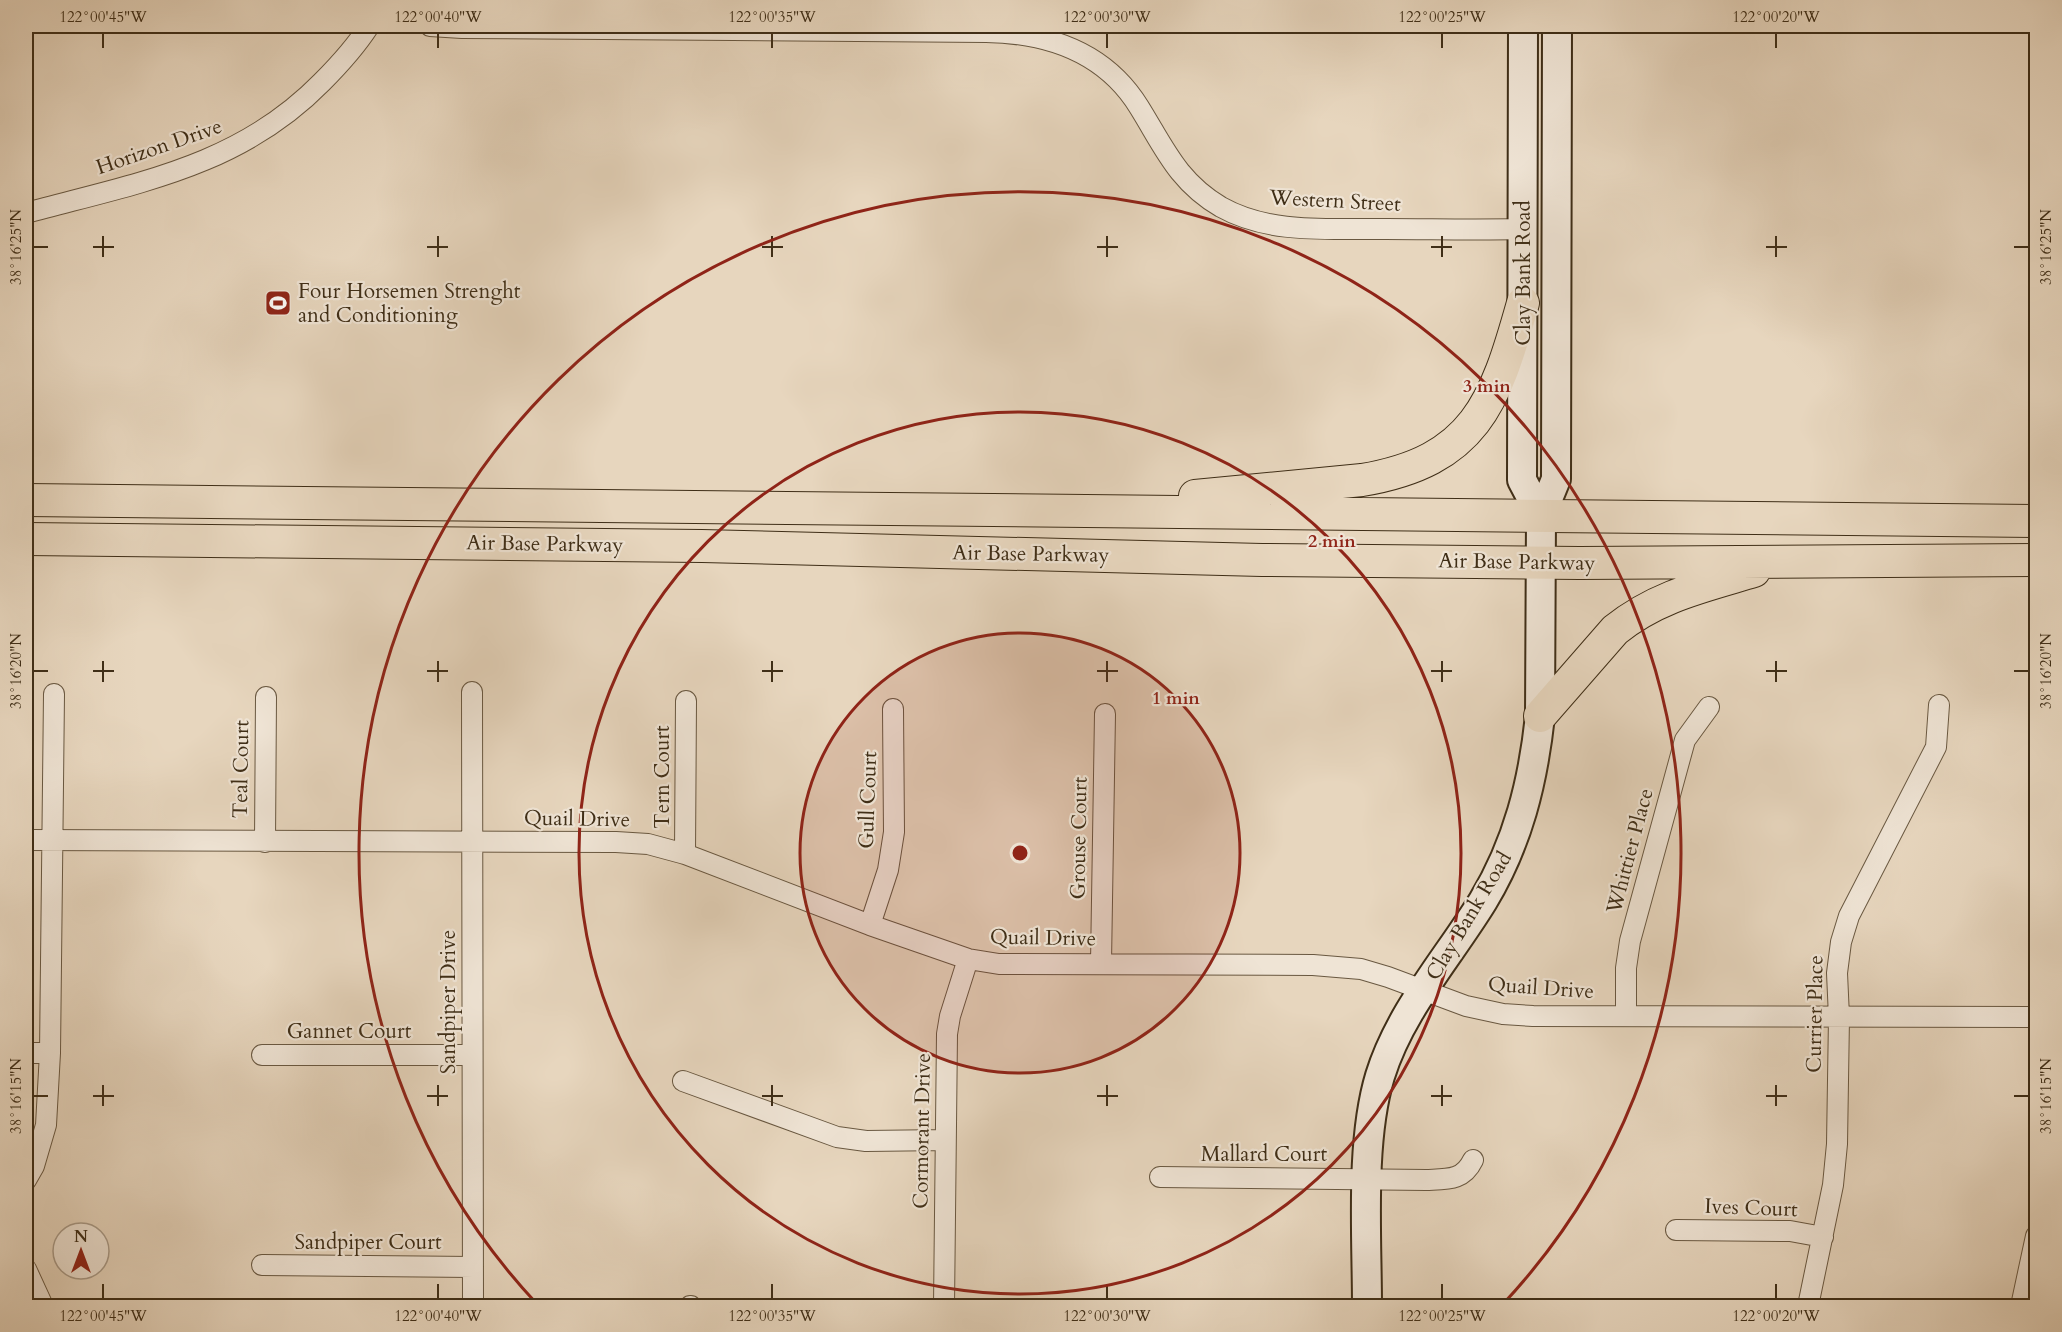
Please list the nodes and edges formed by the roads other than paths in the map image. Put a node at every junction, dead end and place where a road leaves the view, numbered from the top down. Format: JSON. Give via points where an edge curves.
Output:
{"nodes":[{"id":1,"x":369,"y":26,"type":"edge"},
{"id":2,"x":430,"y":26,"type":"edge"},
{"id":3,"x":1523,"y":26,"type":"edge"},
{"id":4,"x":1557,"y":26,"type":"edge"},
{"id":5,"x":26,"y":213,"type":"edge"},
{"id":6,"x":1523,"y":229,"type":"junction"},
{"id":7,"x":1523,"y":303,"type":"junction"},
{"id":8,"x":26,"y":500,"type":"edge"},
{"id":9,"x":1100,"y":511,"type":"junction"},
{"id":10,"x":1541,"y":516,"type":"junction"},
{"id":11,"x":2037,"y":521,"type":"edge"},
{"id":12,"x":26,"y":539,"type":"edge"},
{"id":13,"x":2037,"y":560,"type":"edge"},
{"id":14,"x":1786,"y":561,"type":"junction"},
{"id":15,"x":1540,"y":562,"type":"junction"},
{"id":16,"x":472,"y":692,"type":"dead end"},
{"id":17,"x":54,"y":694,"type":"dead end"},
{"id":18,"x":266,"y":697,"type":"dead end"},
{"id":19,"x":686,"y":701,"type":"dead end"},
{"id":20,"x":1939,"y":705,"type":"dead end"},
{"id":21,"x":1709,"y":707,"type":"dead end"},
{"id":22,"x":893,"y":709,"type":"dead end"},
{"id":23,"x":1105,"y":714,"type":"dead end"},
{"id":24,"x":1540,"y":716,"type":"junction"},
{"id":25,"x":26,"y":840,"type":"edge"},
{"id":26,"x":53,"y":840,"type":"junction"},
{"id":27,"x":264,"y":842,"type":"junction"},
{"id":28,"x":472,"y":842,"type":"junction"},
{"id":29,"x":686,"y":854,"type":"junction"},
{"id":30,"x":870,"y":925,"type":"junction"},
{"id":31,"x":968,"y":959,"type":"junction"},
{"id":32,"x":1101,"y":963,"type":"junction"},
{"id":33,"x":1425,"y":990,"type":"junction"},
{"id":34,"x":1626,"y":1016,"type":"junction"},
{"id":35,"x":1839,"y":1017,"type":"junction"},
{"id":36,"x":2037,"y":1017,"type":"edge"},
{"id":37,"x":26,"y":1053,"type":"edge"},
{"id":38,"x":50,"y":1053,"type":"junction"},
{"id":39,"x":262,"y":1055,"type":"dead end"},
{"id":40,"x":472,"y":1055,"type":"junction"},
{"id":41,"x":683,"y":1081,"type":"dead end"},
{"id":42,"x":945,"y":1140,"type":"junction"},
{"id":43,"x":1473,"y":1160,"type":"dead end"},
{"id":44,"x":1160,"y":1177,"type":"dead end"},
{"id":45,"x":1367,"y":1179,"type":"junction"},
{"id":46,"x":26,"y":1180,"type":"edge"},
{"id":47,"x":1676,"y":1230,"type":"dead end"},
{"id":48,"x":2037,"y":1236,"type":"edge"},
{"id":49,"x":1823,"y":1237,"type":"junction"},
{"id":50,"x":262,"y":1265,"type":"dead end"},
{"id":51,"x":473,"y":1267,"type":"junction"},
{"id":52,"x":26,"y":1269,"type":"edge"},
{"id":53,"x":42,"y":1306,"type":"edge"},
{"id":54,"x":473,"y":1306,"type":"edge"},
{"id":55,"x":944,"y":1306,"type":"edge"},
{"id":56,"x":1367,"y":1306,"type":"edge"},
{"id":57,"x":1808,"y":1306,"type":"edge"},
{"id":58,"x":2021,"y":1306,"type":"edge"}],
"edges":[{"from":1,"to":5,"type":"street","name":"Horizon Drive","via":[[304,101],[239,145],[170,174]]},
{"from":2,"to":6,"type":"street","name":"Western Street","via":[[996,32],[1040,37],[1089,57],[1109,72],[1138,105],[1179,172],[1220,206],[1239,215],[1260,223],[1305,228]]},
{"from":3,"to":6,"type":"street","name":"Clay Bank Road"},
{"from":4,"to":10,"type":"street","name":"Clay Bank Road","via":[[1556,478]]},
{"from":6,"to":7,"type":"street","name":"Clay Bank Road"},
{"from":7,"to":9,"type":"main road","via":[[1508,356],[1483,412],[1463,435],[1416,467],[1362,480],[1217,492]]},
{"from":7,"to":10,"type":"street","name":"Clay Bank Road","via":[[1522,480]]},
{"from":8,"to":9,"type":"main road","name":"Air Base Parkway"},
{"from":9,"to":10,"type":"main road","name":"Air Base Parkway"},
{"from":10,"to":11,"type":"main road","name":"Air Base Parkway"},
{"from":10,"to":15,"type":"street","name":"Clay Bank Road"},
{"from":12,"to":15,"type":"main road","name":"Air Base Parkway","via":[[714,546],[1262,560]]},
{"from":13,"to":14,"type":"main road","name":"Air Base Parkway"},
{"from":14,"to":15,"type":"main road","name":"Air Base Parkway"},
{"from":14,"to":24,"type":"main road","via":[[1644,609],[1615,630]]},
{"from":15,"to":24,"type":"street","name":"Clay Bank Road"},
{"from":16,"to":28,"type":"street","name":"Sandpiper Drive"},
{"from":17,"to":26,"type":"street"},
{"from":18,"to":27,"type":"street","name":"Teal Court"},
{"from":19,"to":29,"type":"street","name":"Tern Court"},
{"from":20,"to":35,"type":"street","name":"Currier Place","via":[[1936,747],[1849,916],[1837,973]]},
{"from":21,"to":34,"type":"street","name":"Whittier Place","via":[[1685,740],[1630,941]]},
{"from":22,"to":30,"type":"street","name":"Gull Court","via":[[894,832],[888,870]]},
{"from":23,"to":32,"type":"street","name":"Grouse Court"},
{"from":24,"to":33,"type":"street","name":"Clay Bank Road","via":[[1530,783],[1512,845],[1484,899]]},
{"from":25,"to":26,"type":"street","name":"Quail Drive"},
{"from":26,"to":27,"type":"street","name":"Quail Drive"},
{"from":26,"to":38,"type":"street"},
{"from":27,"to":28,"type":"street","name":"Quail Drive"},
{"from":28,"to":29,"type":"street","name":"Quail Drive","via":[[616,842],[648,844]]},
{"from":28,"to":40,"type":"street","name":"Sandpiper Drive"},
{"from":29,"to":30,"type":"street","name":"Quail Drive"},
{"from":30,"to":31,"type":"street","name":"Quail Drive"},
{"from":31,"to":32,"type":"street","name":"Quail Drive","via":[[1028,965]]},
{"from":31,"to":42,"type":"street","name":"Cormorant Drive","via":[[947,1034]]},
{"from":32,"to":33,"type":"street","name":"Quail Drive","via":[[1313,965],[1361,969]]},
{"from":33,"to":34,"type":"street","name":"Quail Drive","via":[[1503,1014]]},
{"from":33,"to":45,"type":"street","name":"Clay Bank Road","via":[[1401,1024],[1380,1076]]},
{"from":34,"to":35,"type":"street","name":"Quail Drive"},
{"from":35,"to":36,"type":"street","name":"Quail Drive"},
{"from":35,"to":49,"type":"street","name":"Currier Place","via":[[1837,1144]]},
{"from":37,"to":38,"type":"street"},
{"from":38,"to":46,"type":"street","via":[[46,1125]]},
{"from":39,"to":40,"type":"street","name":"Gannet Court"},
{"from":40,"to":51,"type":"street","name":"Sandpiper Drive"},
{"from":41,"to":42,"type":"street","via":[[837,1137],[866,1141]]},
{"from":42,"to":55,"type":"street","name":"Cormorant Drive"},
{"from":43,"to":45,"type":"street","name":"Mallard Court","via":[[1468,1170],[1455,1178]]},
{"from":44,"to":45,"type":"street","name":"Mallard Court"},
{"from":45,"to":56,"type":"street","name":"Clay Bank Road"},
{"from":47,"to":49,"type":"street","name":"Ives Court","via":[[1790,1231]]},
{"from":48,"to":58,"type":"street"},
{"from":49,"to":57,"type":"street","name":"Currier Place"},
{"from":50,"to":51,"type":"street","name":"Sandpiper Court"},
{"from":51,"to":54,"type":"street","name":"Sandpiper Drive"},
{"from":52,"to":53,"type":"street"}]}
